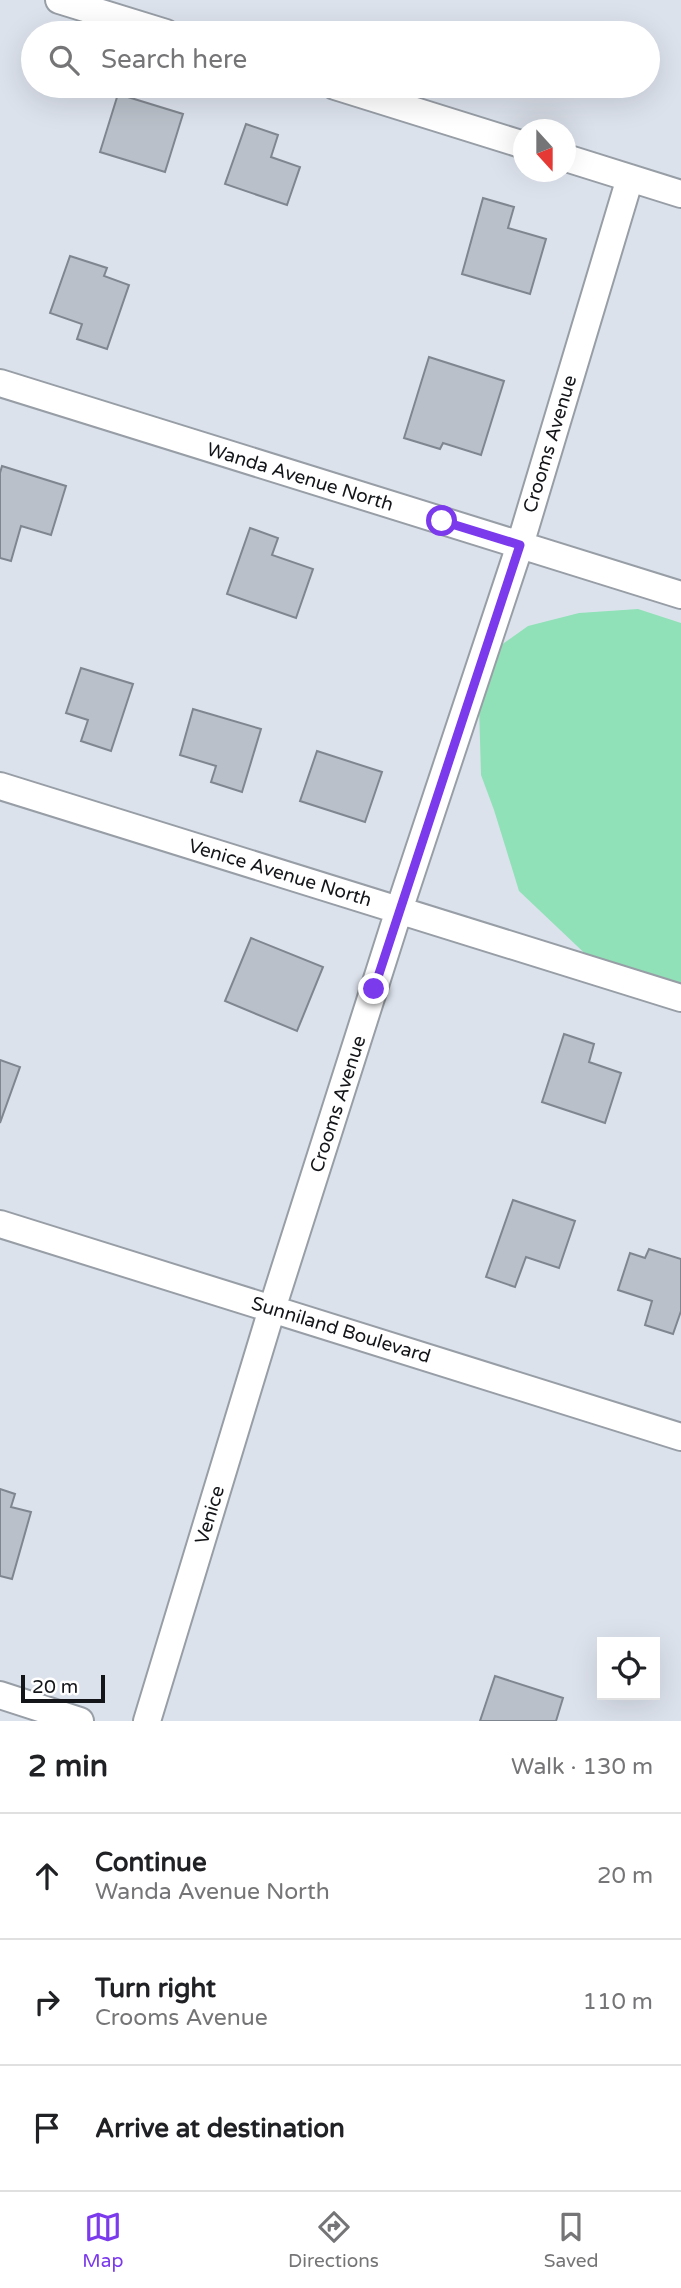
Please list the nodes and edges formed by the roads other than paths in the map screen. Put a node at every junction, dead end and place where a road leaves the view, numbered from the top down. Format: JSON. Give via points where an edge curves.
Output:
{"nodes":[{"id":1,"x":59,"y":0,"type":"edge"},
{"id":2,"x":127,"y":21,"type":"edge"},
{"id":3,"x":372,"y":98,"type":"edge"},
{"id":4,"x":513,"y":142,"type":"edge"},
{"id":5,"x":576,"y":161,"type":"edge"},
{"id":6,"x":630,"y":178,"type":"junction"},
{"id":7,"x":681,"y":194,"type":"edge"},
{"id":8,"x":0,"y":383,"type":"edge"},
{"id":9,"x":520,"y":545,"type":"junction"},
{"id":10,"x":681,"y":595,"type":"edge"},
{"id":11,"x":0,"y":786,"type":"edge"},
{"id":12,"x":399,"y":910,"type":"junction"},
{"id":13,"x":681,"y":998,"type":"edge"},
{"id":14,"x":0,"y":1224,"type":"edge"},
{"id":15,"x":272,"y":1309,"type":"junction"},
{"id":16,"x":681,"y":1437,"type":"edge"},
{"id":17,"x":0,"y":1695,"type":"edge"},
{"id":18,"x":80,"y":1721,"type":"edge"},
{"id":19,"x":147,"y":1721,"type":"edge"}],
"edges":[{"from":1,"to":2,"type":"street"},
{"from":3,"to":4,"type":"street"},
{"from":5,"to":6,"type":"street"},
{"from":6,"to":7,"type":"street"},
{"from":6,"to":9,"type":"street","name":"Crooms Avenue"},
{"from":8,"to":9,"type":"street","name":"Wanda Avenue North"},
{"from":9,"to":10,"type":"street","name":"Wanda Avenue North"},
{"from":9,"to":12,"type":"street","name":"Crooms Avenue"},
{"from":11,"to":12,"type":"street","name":"Venice Avenue North"},
{"from":12,"to":13,"type":"street","name":"Venice Avenue North"},
{"from":12,"to":15,"type":"street","name":"Crooms Avenue"},
{"from":14,"to":15,"type":"street","name":"Sunniland Boulevard"},
{"from":15,"to":16,"type":"street","name":"Sunniland Boulevard"},
{"from":15,"to":19,"type":"street","name":"Venice"},
{"from":17,"to":18,"type":"street"}]}
